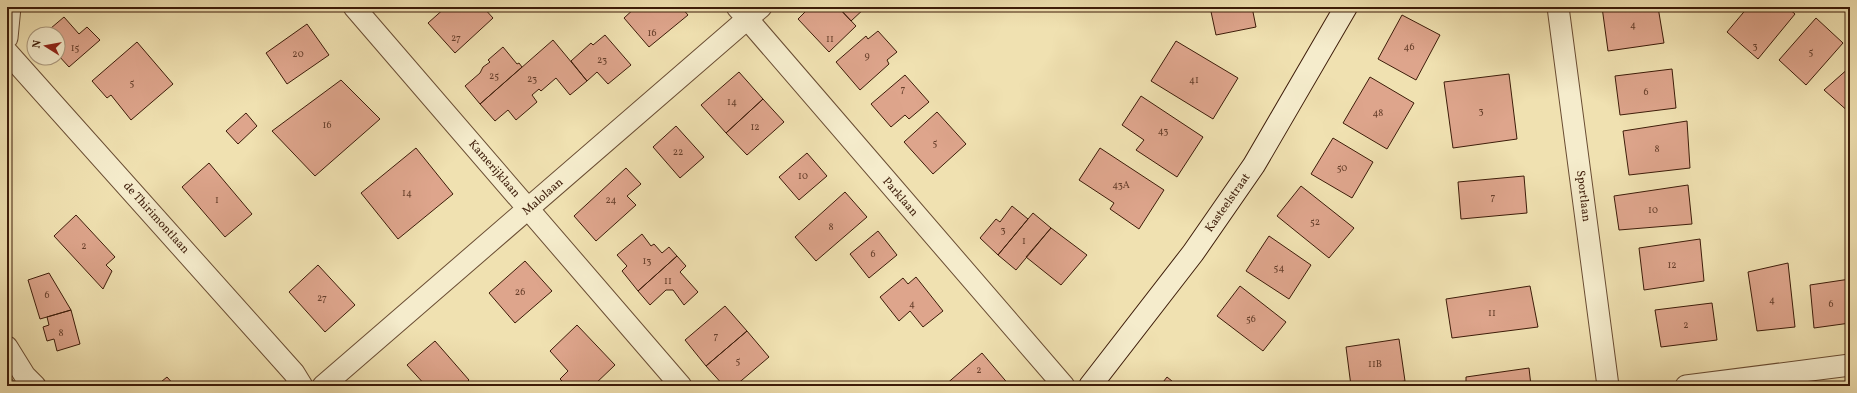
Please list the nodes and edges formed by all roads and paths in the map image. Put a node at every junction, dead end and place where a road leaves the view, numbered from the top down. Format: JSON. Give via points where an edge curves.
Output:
{"nodes":[{"id":1,"x":10,"y":7,"type":"edge"},
{"id":2,"x":354,"y":7,"type":"edge"},
{"id":3,"x":1346,"y":7,"type":"edge"},
{"id":4,"x":1558,"y":7,"type":"edge"},
{"id":5,"x":749,"y":11,"type":"edge"},
{"id":6,"x":7,"y":38,"type":"edge"},
{"id":7,"x":7,"y":52,"type":"edge"},
{"id":8,"x":529,"y":208,"type":"junction"},
{"id":9,"x":7,"y":347,"type":"edge"},
{"id":10,"x":1850,"y":364,"type":"edge"},
{"id":11,"x":35,"y":386,"type":"edge"},
{"id":12,"x":302,"y":386,"type":"edge"},
{"id":13,"x":323,"y":386,"type":"edge"},
{"id":14,"x":681,"y":386,"type":"edge"},
{"id":15,"x":1064,"y":386,"type":"edge"},
{"id":16,"x":1090,"y":386,"type":"edge"},
{"id":17,"x":1608,"y":386,"type":"edge"},
{"id":18,"x":1686,"y":386,"type":"edge"}],
"edges":[{"from":1,"to":6,"type":"street"},
{"from":2,"to":8,"type":"street","name":"Kamerijklaan"},
{"from":3,"to":16,"type":"street","name":"Kasteelstraat","via":[[1254,165],[1194,253]]},
{"from":4,"to":17,"type":"street","name":"Sportlaan"},
{"from":5,"to":8,"type":"street","name":"Malolaan"},
{"from":5,"to":15,"type":"street","name":"Parklaan"},
{"from":7,"to":12,"type":"street","name":"de Thirimontlaan","via":[[289,367]]},
{"from":8,"to":13,"type":"street","name":"Malolaan"},
{"from":8,"to":14,"type":"street","name":"Kamerijklaan"},
{"from":9,"to":11,"type":"street","via":[[25,376]]},
{"from":10,"to":18,"type":"street"}]}
